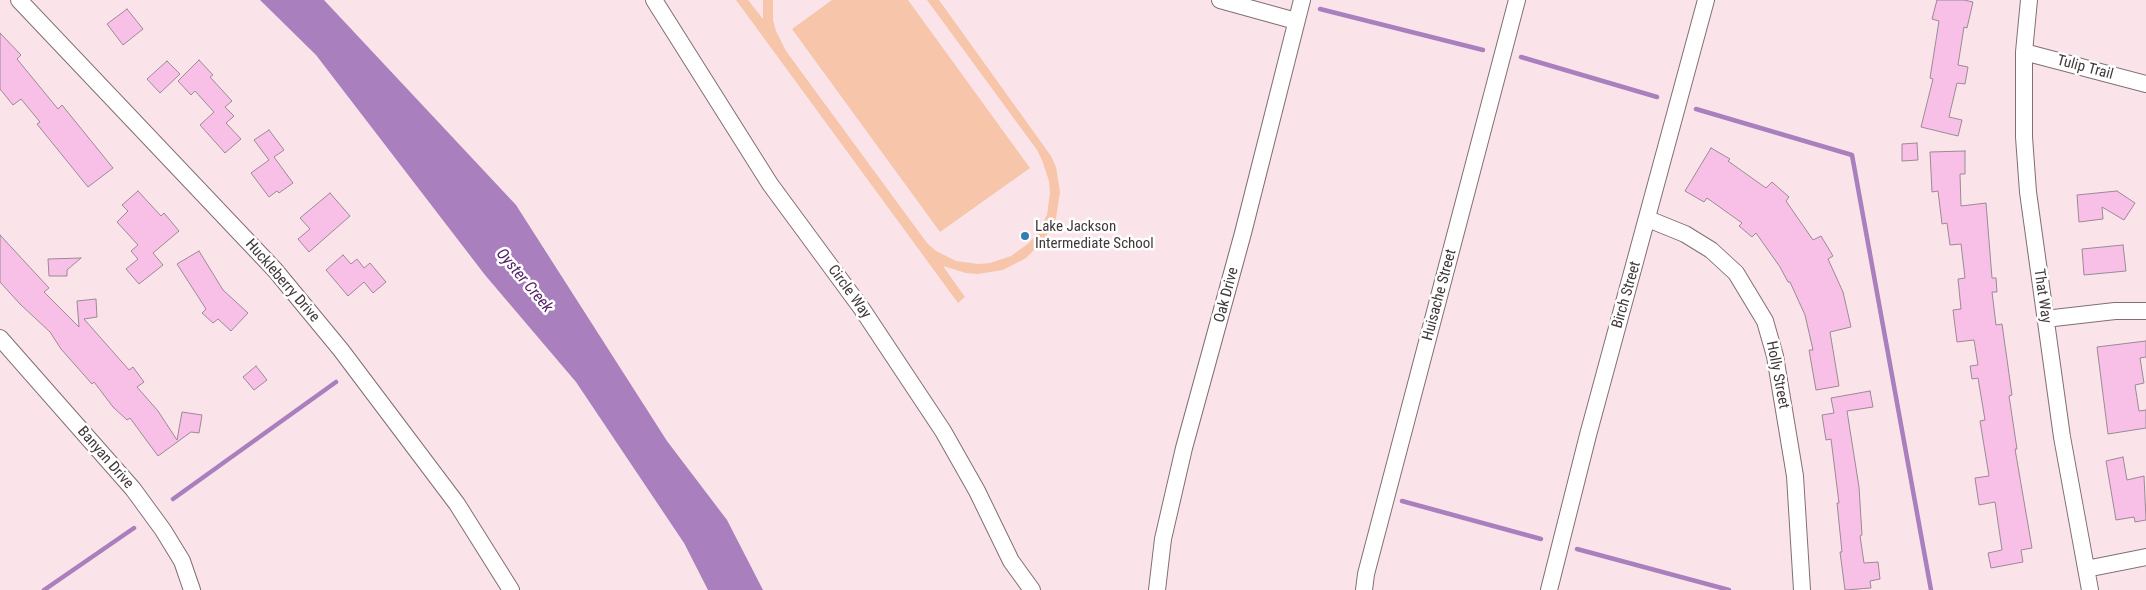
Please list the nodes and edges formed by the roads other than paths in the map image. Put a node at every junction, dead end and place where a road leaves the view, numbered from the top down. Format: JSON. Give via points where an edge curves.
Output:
{"nodes":[{"id":1,"x":20,"y":0,"type":"edge"},
{"id":2,"x":654,"y":0,"type":"edge"},
{"id":3,"x":1220,"y":0,"type":"edge"},
{"id":4,"x":1302,"y":0,"type":"edge"},
{"id":5,"x":1517,"y":0,"type":"edge"},
{"id":6,"x":1706,"y":0,"type":"edge"},
{"id":7,"x":2029,"y":0,"type":"edge"},
{"id":8,"x":1296,"y":21,"type":"junction"},
{"id":9,"x":2024,"y":52,"type":"junction"},
{"id":10,"x":2146,"y":84,"type":"edge"},
{"id":11,"x":1648,"y":219,"type":"junction"},
{"id":12,"x":2146,"y":311,"type":"edge"},
{"id":13,"x":2045,"y":319,"type":"junction"},
{"id":14,"x":0,"y":338,"type":"edge"},
{"id":15,"x":2146,"y":558,"type":"edge"},
{"id":16,"x":2086,"y":569,"type":"junction"},
{"id":17,"x":192,"y":590,"type":"edge"},
{"id":18,"x":511,"y":590,"type":"edge"},
{"id":19,"x":1032,"y":590,"type":"edge"},
{"id":20,"x":1157,"y":590,"type":"edge"},
{"id":21,"x":1364,"y":590,"type":"edge"},
{"id":22,"x":1549,"y":590,"type":"edge"},
{"id":23,"x":1802,"y":590,"type":"edge"},
{"id":24,"x":2090,"y":590,"type":"edge"}],
"edges":[{"from":1,"to":18,"type":"street","name":"Huckleberry Drive","via":[[275,270],[341,350],[457,504]]},
{"from":2,"to":19,"type":"street","name":"Circle Way","via":[[770,184],[862,309],[943,431],[977,490],[1011,561]]},
{"from":3,"to":8,"type":"street"},
{"from":4,"to":8,"type":"street","name":"Oak Drive"},
{"from":5,"to":21,"type":"street","name":"Huisache Street"},
{"from":6,"to":11,"type":"street","name":"Birch Street"},
{"from":7,"to":9,"type":"street","name":"That Way"},
{"from":8,"to":20,"type":"street","name":"Oak Drive","via":[[1243,234],[1184,448],[1163,539]]},
{"from":9,"to":10,"type":"street","name":"Tulip Trail"},
{"from":9,"to":13,"type":"street","name":"That Way","via":[[2027,183]]},
{"from":11,"to":22,"type":"street","name":"Birch Street"},
{"from":11,"to":23,"type":"street","name":"Holly Street","via":[[1685,234],[1711,250],[1736,273],[1765,321],[1776,356],[1795,476]]},
{"from":12,"to":13,"type":"street"},
{"from":13,"to":16,"type":"street","name":"That Way"},
{"from":14,"to":17,"type":"street","name":"Banyan Drive","via":[[133,490],[182,561]]},
{"from":15,"to":16,"type":"street"},
{"from":16,"to":24,"type":"street","name":"That Way"}]}
